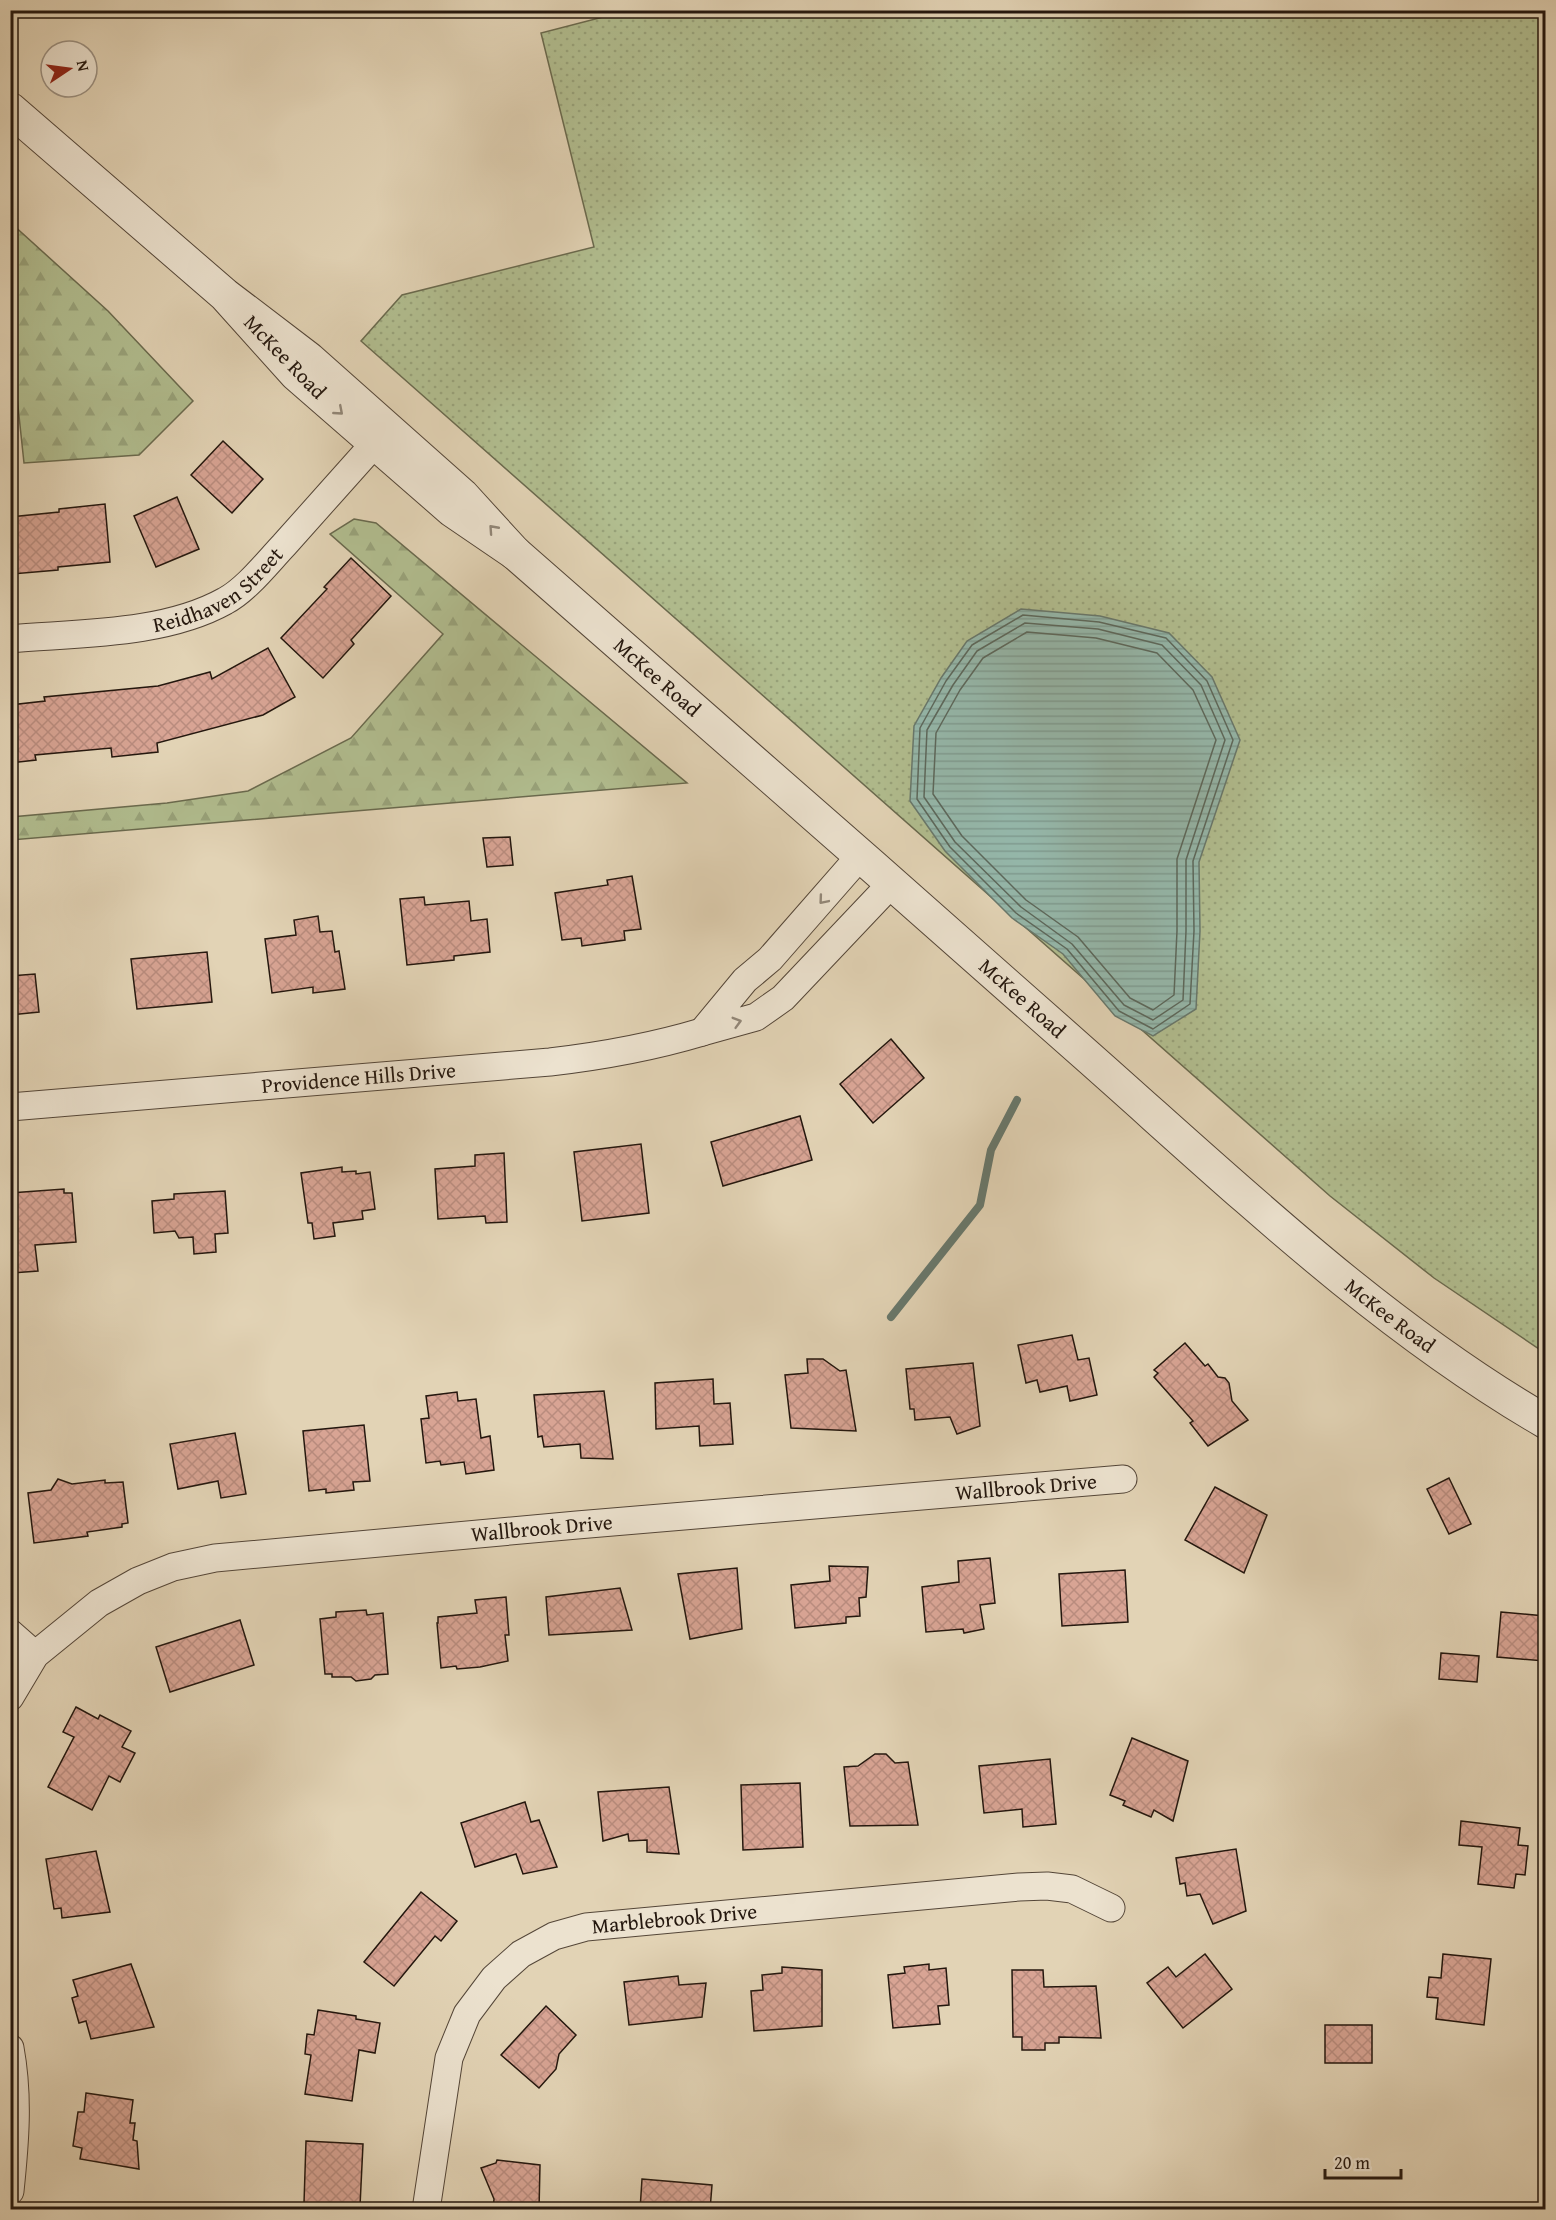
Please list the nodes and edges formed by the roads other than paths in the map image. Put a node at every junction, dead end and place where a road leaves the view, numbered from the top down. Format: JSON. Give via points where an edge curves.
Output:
{"nodes":[{"id":1,"x":10,"y":109,"type":"edge"},
{"id":2,"x":225,"y":295,"type":"junction"},
{"id":3,"x":375,"y":443,"type":"junction"},
{"id":4,"x":514,"y":553,"type":"junction"},
{"id":5,"x":10,"y":639,"type":"edge"},
{"id":6,"x":861,"y":855,"type":"junction"},
{"id":7,"x":892,"y":883,"type":"junction"},
{"id":8,"x":702,"y":1032,"type":"junction"},
{"id":9,"x":10,"y":1107,"type":"edge"},
{"id":10,"x":1545,"y":1422,"type":"edge"},
{"id":11,"x":1123,"y":1479,"type":"dead end"},
{"id":12,"x":10,"y":1633,"type":"edge"},
{"id":13,"x":35,"y":1655,"type":"junction"},
{"id":14,"x":10,"y":1697,"type":"edge"},
{"id":15,"x":1111,"y":1908,"type":"dead end"},
{"id":16,"x":10,"y":2048,"type":"edge"},
{"id":17,"x":10,"y":2191,"type":"edge"},
{"id":18,"x":426,"y":2210,"type":"edge"}],
"edges":[{"from":1,"to":2,"type":"street","name":"McKee Road"},
{"from":2,"to":3,"type":"street","name":"McKee Road","one_way":true,"via":[[296,374]]},
{"from":4,"to":2,"type":"street","name":"McKee Road","one_way":true,"via":[[462,495],[309,359]]},
{"from":3,"to":4,"type":"street","name":"McKee Road","via":[[452,510]]},
{"from":3,"to":5,"type":"street","name":"Reidhaven Street","via":[[264,566],[226,601],[192,616],[135,628]]},
{"from":4,"to":6,"type":"street","name":"McKee Road"},
{"from":6,"to":7,"type":"street","name":"McKee Road"},
{"from":6,"to":8,"type":"street","one_way":true},
{"from":8,"to":7,"type":"street","name":"Providence Hills Drive","one_way":true,"via":[[756,1017],[783,998]]},
{"from":7,"to":10,"type":"street","name":"McKee Road","via":[[1280,1225],[1446,1358]]},
{"from":8,"to":9,"type":"street","name":"Providence Hills Drive","via":[[603,1056],[550,1062]]},
{"from":11,"to":13,"type":"street","name":"Wallbrook Drive","via":[[215,1558],[173,1567],[138,1581],[99,1603]]},
{"from":12,"to":13,"type":"street"},
{"from":13,"to":14,"type":"street","name":"Wallbrook Drive"},
{"from":15,"to":18,"type":"street","name":"Marblebrook Drive","via":[[1072,1889],[1019,1887],[586,1927],[554,1936],[521,1954],[494,1978],[467,2014],[449,2058]]},
{"from":16,"to":17,"type":"street","via":[[17,2118]]}]}
